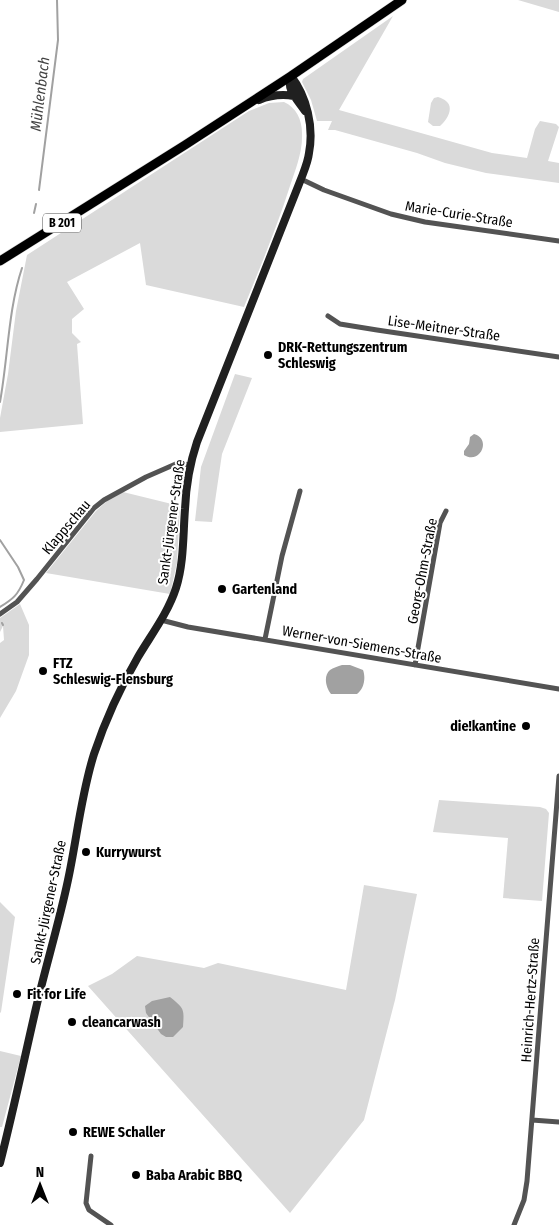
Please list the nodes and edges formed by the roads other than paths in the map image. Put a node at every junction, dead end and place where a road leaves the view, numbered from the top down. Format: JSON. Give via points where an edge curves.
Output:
{"nodes":[{"id":1,"x":402,"y":0,"type":"edge"},
{"id":2,"x":291,"y":76,"type":"junction"},
{"id":3,"x":294,"y":96,"type":"junction"},
{"id":4,"x":246,"y":105,"type":"junction"},
{"id":5,"x":309,"y":117,"type":"junction"},
{"id":6,"x":301,"y":179,"type":"junction"},
{"id":7,"x":559,"y":241,"type":"edge"},
{"id":8,"x":0,"y":261,"type":"edge"},
{"id":9,"x":328,"y":316,"type":"dead end"},
{"id":10,"x":559,"y":357,"type":"edge"},
{"id":11,"x":190,"y":465,"type":"junction"},
{"id":12,"x":300,"y":491,"type":"dead end"},
{"id":13,"x":446,"y":511,"type":"dead end"},
{"id":14,"x":0,"y":614,"type":"edge"},
{"id":15,"x":161,"y":620,"type":"junction"},
{"id":16,"x":265,"y":640,"type":"junction"},
{"id":17,"x":415,"y":665,"type":"junction"},
{"id":18,"x":559,"y":689,"type":"edge"},
{"id":19,"x":559,"y":776,"type":"edge"},
{"id":20,"x":532,"y":1120,"type":"junction"},
{"id":21,"x":559,"y":1122,"type":"edge"},
{"id":22,"x":91,"y":1156,"type":"dead end"},
{"id":23,"x":0,"y":1163,"type":"edge"},
{"id":24,"x":111,"y":1225,"type":"edge"},
{"id":25,"x":514,"y":1225,"type":"edge"}],
"edges":[{"from":1,"to":2,"type":"main road","number":"B 201"},
{"from":2,"to":3,"type":"street","via":[[289,87]]},
{"from":2,"to":4,"type":"main road","number":"B 201"},
{"from":2,"to":5,"type":"street","name":"Sankt-Jürgener-Straße"},
{"from":3,"to":4,"type":"street","via":[[274,95]]},
{"from":3,"to":5,"type":"street"},
{"from":4,"to":8,"type":"main road","number":"B 201"},
{"from":5,"to":6,"type":"street","name":"Sankt-Jürgener-Straße","via":[[311,140]]},
{"from":6,"to":7,"type":"street","name":"Marie-Curie-Straße","via":[[391,214],[425,222]]},
{"from":6,"to":11,"type":"street","name":"Sankt-Jürgener-Straße"},
{"from":9,"to":10,"type":"street","name":"Lise-Meitner-Straße","via":[[340,324]]},
{"from":11,"to":14,"type":"street","name":"Klappschau","via":[[178,463],[104,500],[17,602]]},
{"from":11,"to":15,"type":"street","name":"Sankt-Jürgener-Straße","via":[[177,587]]},
{"from":12,"to":16,"type":"street","via":[[282,556]]},
{"from":13,"to":17,"type":"street","name":"Georg-Ohm-Straße","via":[[440,523]]},
{"from":15,"to":16,"type":"street","name":"Werner-von-Siemens-Straße"},
{"from":15,"to":23,"type":"street","name":"Sankt-Jürgener-Straße","via":[[118,695],[94,754],[61,911]]},
{"from":16,"to":17,"type":"street","name":"Werner-von-Siemens-Straße"},
{"from":17,"to":18,"type":"street","name":"Werner-von-Siemens-Straße"},
{"from":19,"to":20,"type":"street","name":"Heinrich-Hertz-Straße"},
{"from":20,"to":21,"type":"street"},
{"from":20,"to":25,"type":"street","name":"Heinrich-Hertz-Straße","via":[[524,1200]]},
{"from":22,"to":24,"type":"street","via":[[86,1203],[89,1210]]}]}
